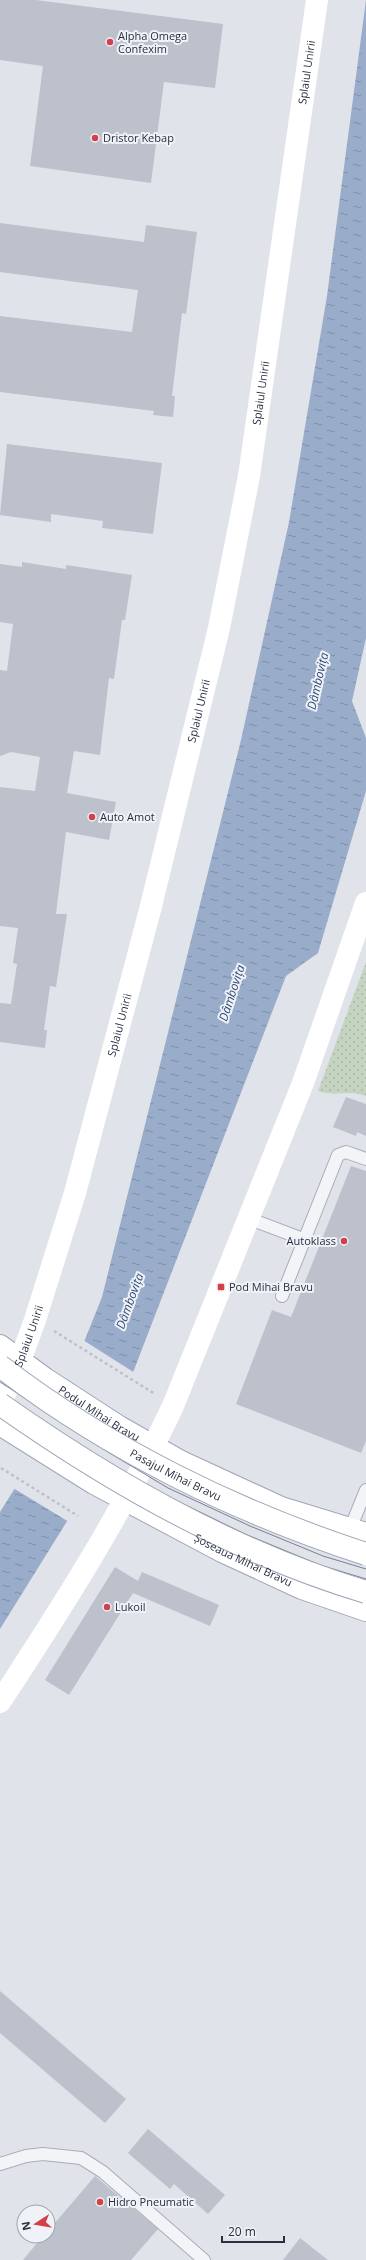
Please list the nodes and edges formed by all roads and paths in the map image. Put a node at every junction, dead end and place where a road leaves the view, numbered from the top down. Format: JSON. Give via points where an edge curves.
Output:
{"nodes":[{"id":1,"x":317,"y":0,"type":"edge"},
{"id":2,"x":366,"y":903,"type":"edge"},
{"id":3,"x":366,"y":1159,"type":"edge"},
{"id":4,"x":250,"y":1219,"type":"junction"},
{"id":5,"x":303,"y":1239,"type":"junction"},
{"id":6,"x":282,"y":1296,"type":"dead end"},
{"id":7,"x":66,"y":1338,"type":"dead end"},
{"id":8,"x":0,"y":1346,"type":"edge"},
{"id":9,"x":10,"y":1363,"type":"edge"},
{"id":10,"x":140,"y":1384,"type":"dead end"},
{"id":11,"x":0,"y":1404,"type":"edge"},
{"id":12,"x":8,"y":1430,"type":"edge"},
{"id":13,"x":154,"y":1448,"type":"junction"},
{"id":14,"x":1,"y":1468,"type":"edge"},
{"id":15,"x":366,"y":1490,"type":"edge"},
{"id":16,"x":125,"y":1500,"type":"junction"},
{"id":17,"x":78,"y":1516,"type":"dead end"},
{"id":18,"x":358,"y":1532,"type":"edge"},
{"id":19,"x":366,"y":1554,"type":"edge"},
{"id":20,"x":366,"y":1592,"type":"edge"},
{"id":21,"x":366,"y":1610,"type":"edge"},
{"id":22,"x":0,"y":1702,"type":"edge"},
{"id":23,"x":0,"y":2164,"type":"edge"},
{"id":24,"x":204,"y":2260,"type":"edge"}],
"edges":[{"from":1,"to":9,"type":"main road","name":"Splaiul Unirii","via":[[250,469],[219,628],[150,910],[90,1138],[49,1280]]},
{"from":2,"to":4,"type":"main road","via":[[327,1019]]},
{"from":3,"to":5,"type":"lane","via":[[346,1152],[338,1155]]},
{"from":4,"to":5,"type":"lane"},
{"from":4,"to":13,"type":"main road"},
{"from":5,"to":6,"type":"lane"},
{"from":7,"to":10,"type":"path"},
{"from":8,"to":9,"type":"main road"},
{"from":9,"to":11,"type":"main road","name":"Splaiul Unirii"},
{"from":9,"to":13,"type":"main road","name":"Podul Mihai Bravu","via":[[45,1379]]},
{"from":9,"to":19,"type":"main road","name":"Pasajul Mihai Bravu","bridge":true,"via":[[126,1449],[172,1474],[278,1522]]},
{"from":11,"to":20,"type":"main road","bridge":true,"via":[[111,1477],[197,1523],[320,1577]]},
{"from":12,"to":16,"type":"main road"},
{"from":13,"to":16,"type":"main road"},
{"from":13,"to":18,"type":"main road","via":[[281,1508]]},
{"from":14,"to":17,"type":"path"},
{"from":15,"to":18,"type":"lane"},
{"from":16,"to":21,"type":"main road","name":"Șoseaua Mihai Bravu","via":[[222,1551],[302,1588]]},
{"from":16,"to":22,"type":"main road","via":[[71,1592]]},
{"from":23,"to":24,"type":"lane","via":[[42,2154],[81,2158],[103,2172]]}]}
